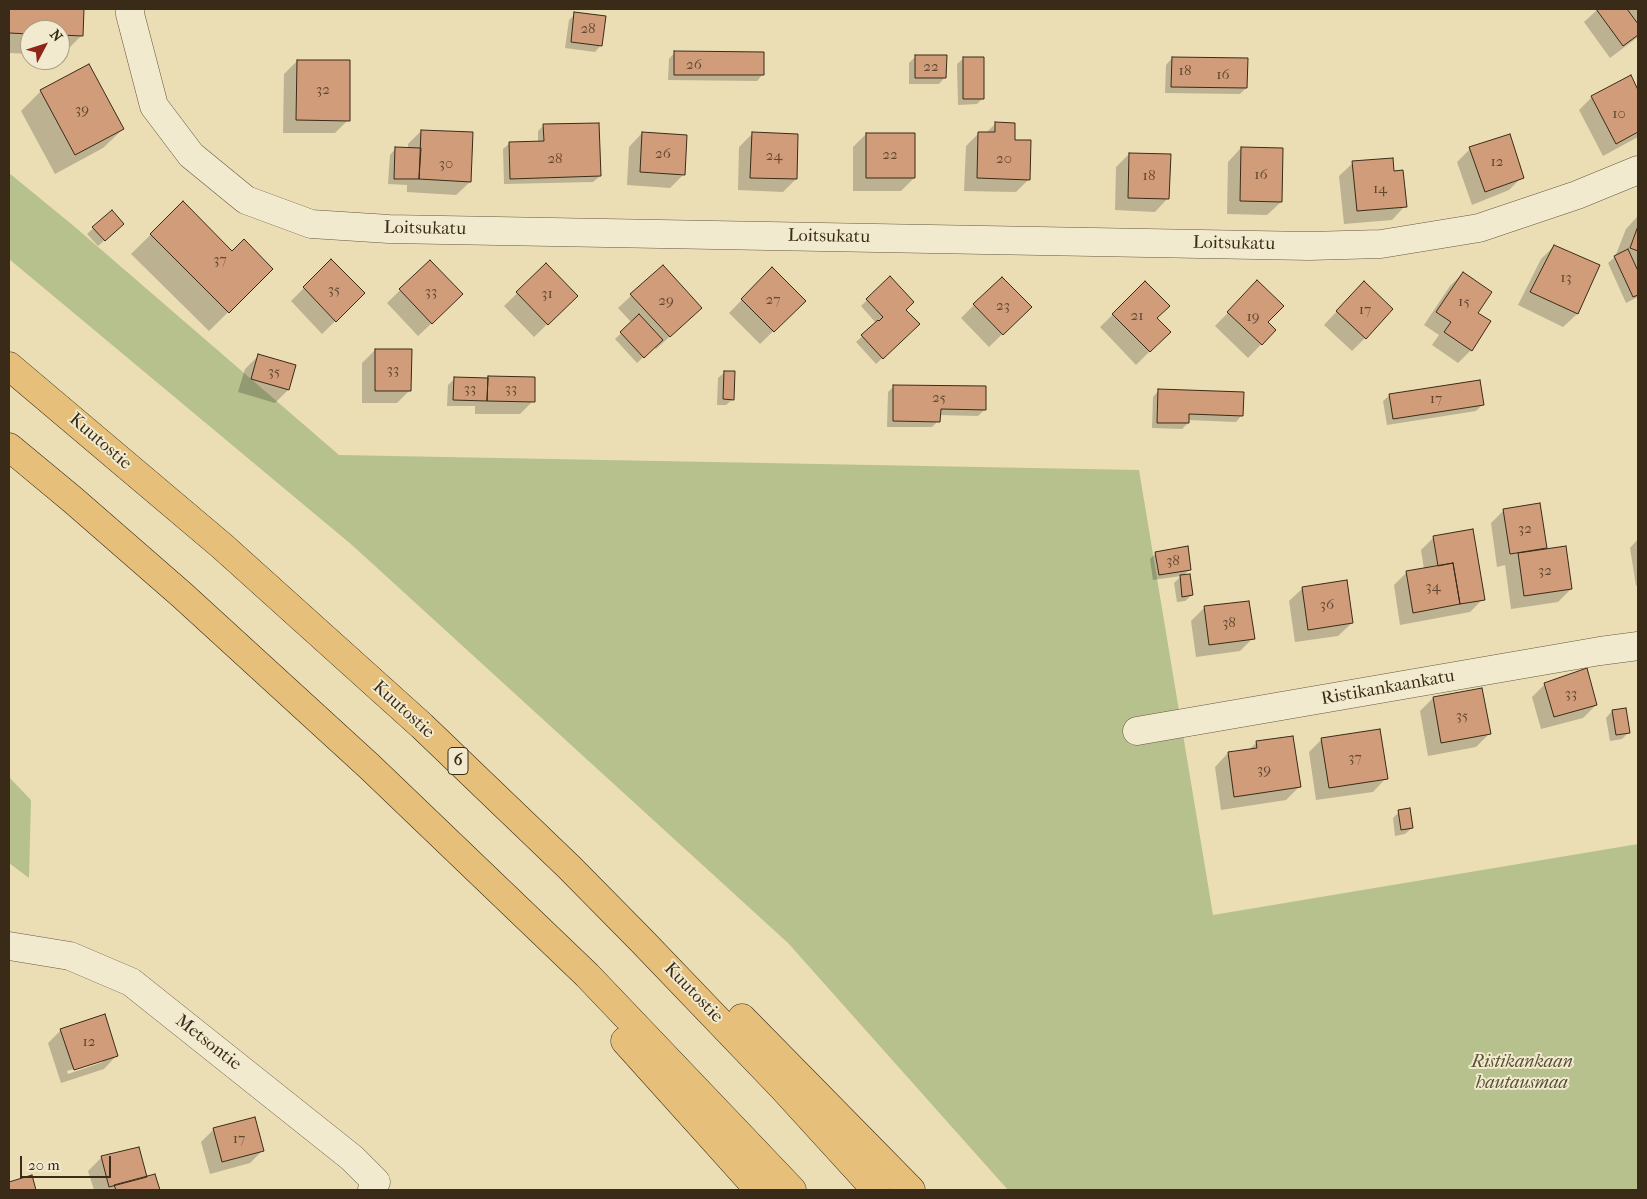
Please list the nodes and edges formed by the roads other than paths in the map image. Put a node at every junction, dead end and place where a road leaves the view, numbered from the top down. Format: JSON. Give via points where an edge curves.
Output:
{"nodes":[{"id":1,"x":130,"y":9,"type":"edge"},
{"id":2,"x":1638,"y":170,"type":"edge"},
{"id":3,"x":9,"y":366,"type":"edge"},
{"id":4,"x":9,"y":447,"type":"edge"},
{"id":5,"x":1638,"y":646,"type":"edge"},
{"id":6,"x":422,"y":726,"type":"junction"},
{"id":7,"x":1137,"y":732,"type":"dead end"},
{"id":8,"x":370,"y":767,"type":"junction"},
{"id":9,"x":9,"y":946,"type":"edge"},
{"id":10,"x":372,"y":1190,"type":"edge"},
{"id":11,"x":759,"y":1190,"type":"edge"},
{"id":12,"x":792,"y":1190,"type":"edge"},
{"id":13,"x":876,"y":1190,"type":"edge"},
{"id":14,"x":911,"y":1190,"type":"edge"}],
"edges":[{"from":1,"to":2,"type":"street","name":"Loitsukatu","via":[[154,106],[191,155],[246,200],[311,224],[389,229],[1380,244],[1479,228],[1577,195]]},
{"from":3,"to":6,"type":"highway","name":"Kuutostie","number":"6","via":[[222,546]]},
{"from":4,"to":8,"type":"highway","via":[[182,595]]},
{"from":5,"to":7,"type":"street","name":"Ristikankaankatu"},
{"from":6,"to":13,"type":"highway","name":"Kuutostie","number":"6","via":[[641,940]]},
{"from":6,"to":14,"type":"highway","via":[[661,935]]},
{"from":8,"to":11,"type":"highway"},
{"from":8,"to":12,"type":"highway","via":[[587,974]]},
{"from":9,"to":10,"type":"street","name":"Metsontie","via":[[70,956],[131,982],[352,1158],[376,1182]]}]}
